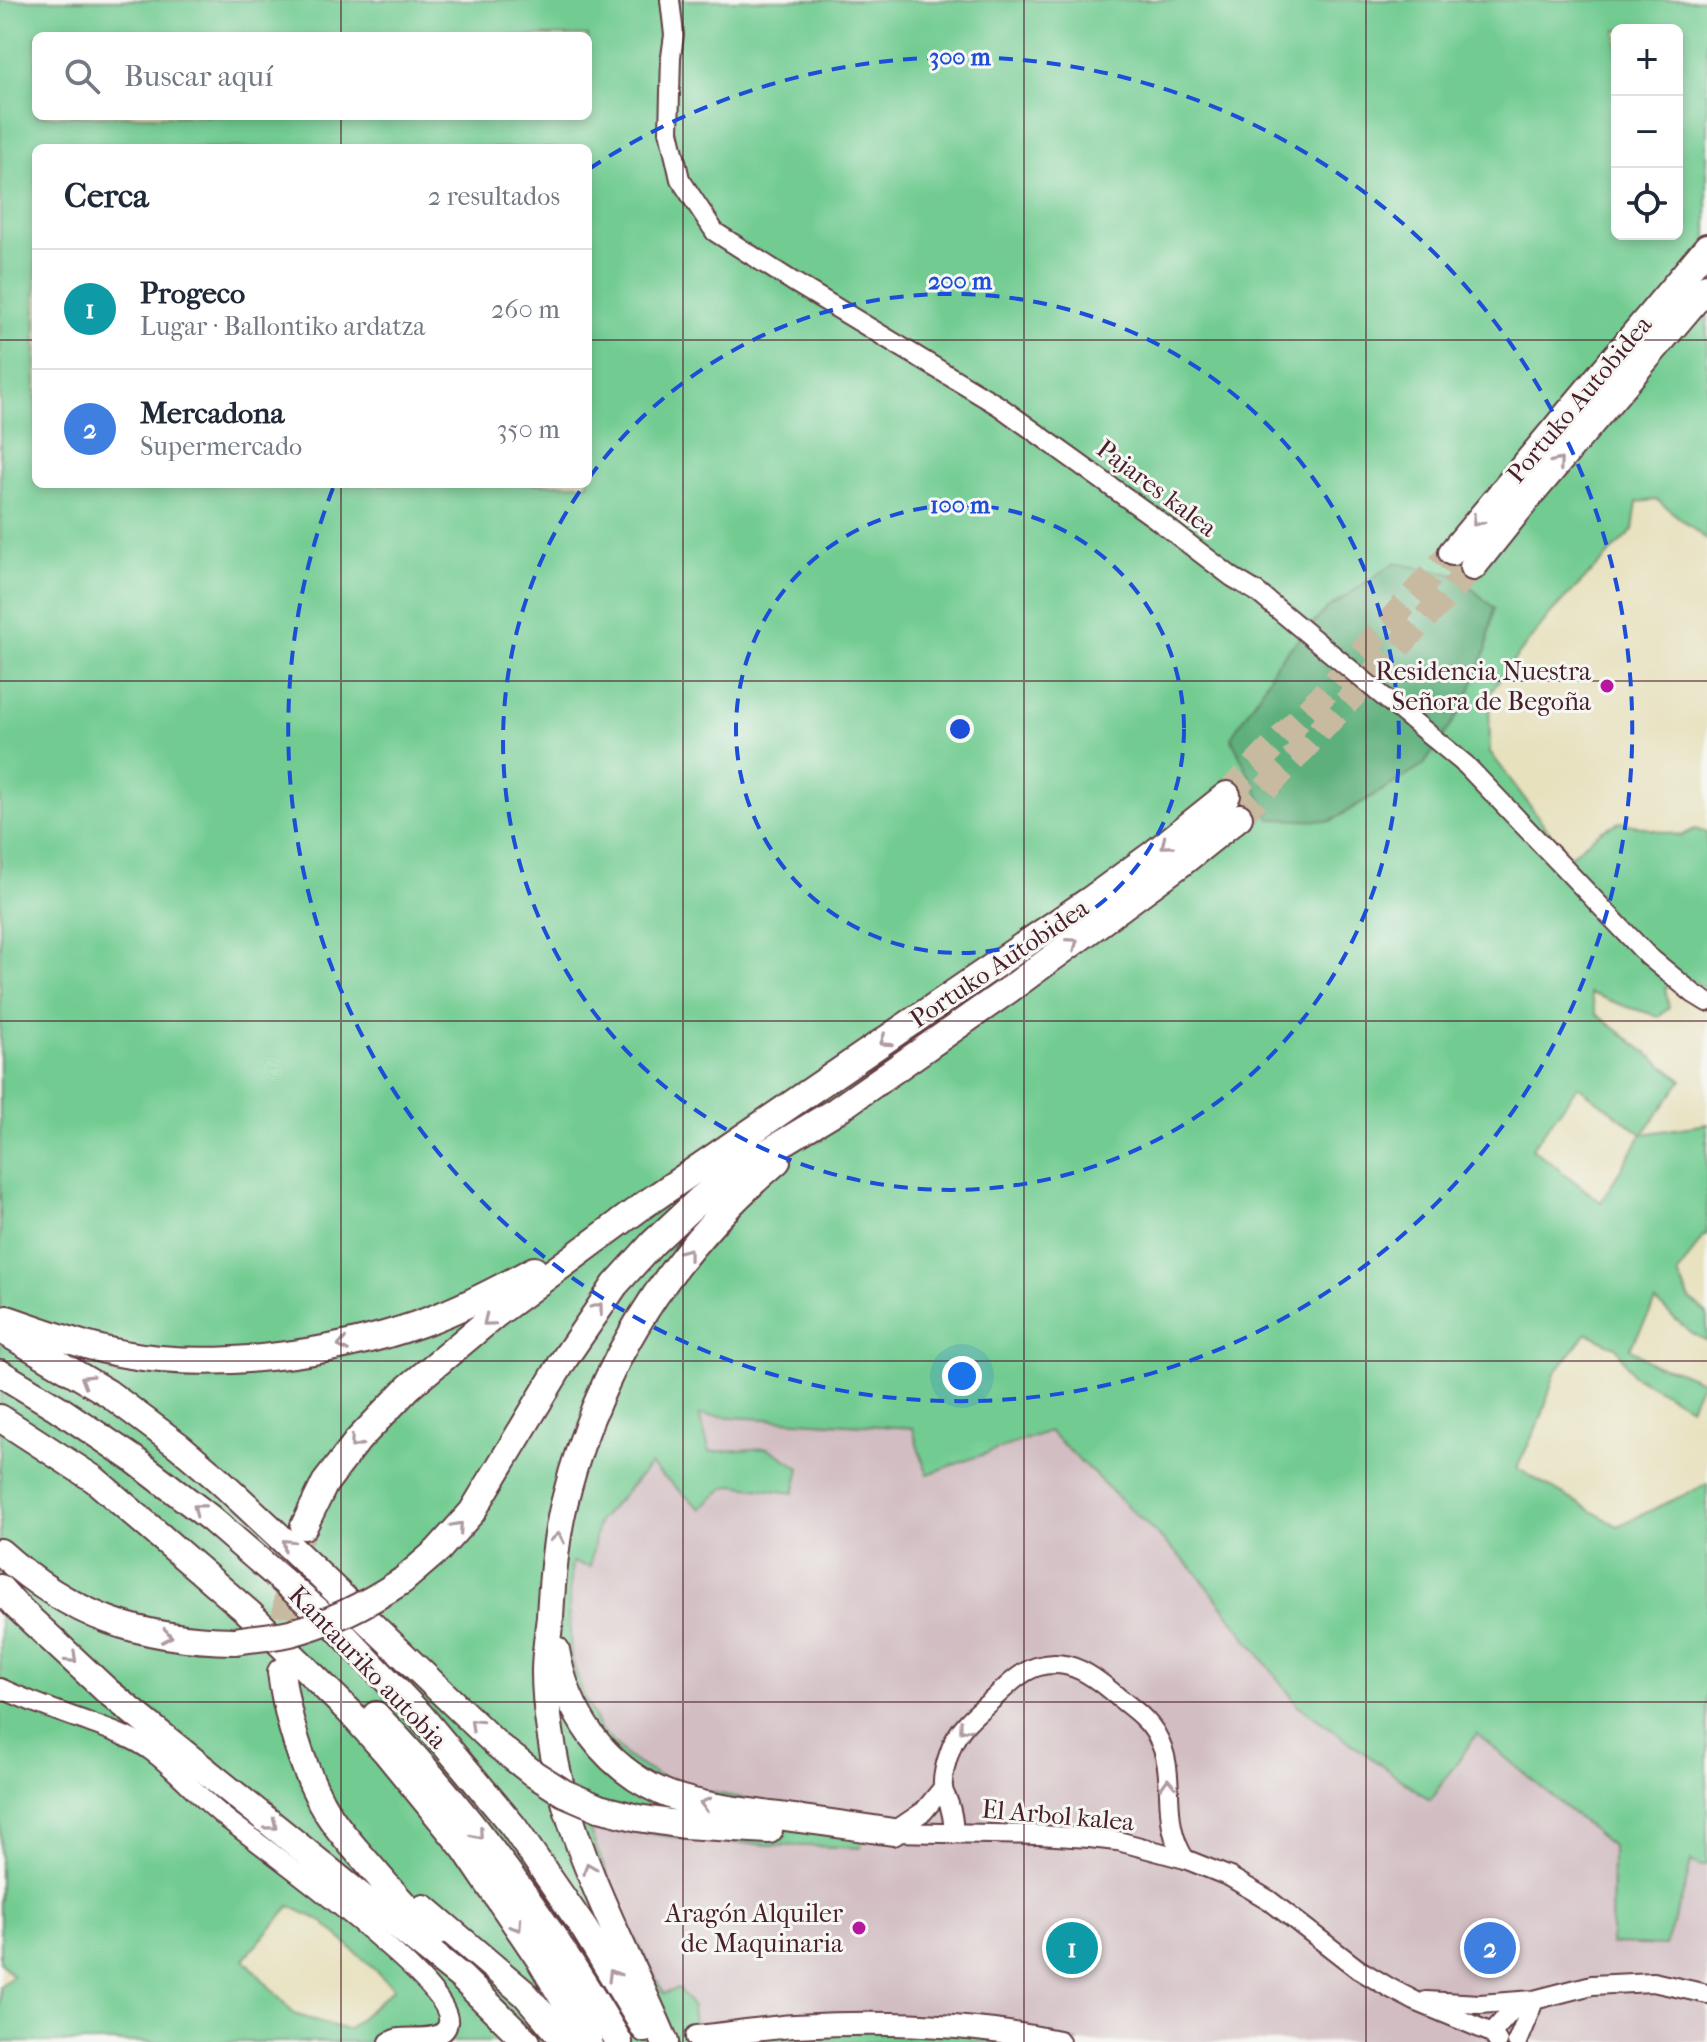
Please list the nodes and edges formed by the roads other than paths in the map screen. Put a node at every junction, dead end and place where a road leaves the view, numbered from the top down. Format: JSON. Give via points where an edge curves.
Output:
{"nodes":[{"id":1,"x":670,"y":0,"type":"edge"},
{"id":2,"x":1707,"y":247,"type":"edge"},
{"id":3,"x":1707,"y":287,"type":"edge"},
{"id":4,"x":1452,"y":552,"type":"tunnel mouth"},
{"id":5,"x":1473,"y":567,"type":"tunnel mouth"},
{"id":6,"x":1707,"y":1002,"type":"edge"},
{"id":7,"x":837,"y":1110,"type":"junction"},
{"id":8,"x":641,"y":1207,"type":"junction"},
{"id":9,"x":0,"y":1316,"type":"edge"},
{"id":10,"x":0,"y":1329,"type":"edge"},
{"id":11,"x":0,"y":1373,"type":"edge"},
{"id":12,"x":0,"y":1418,"type":"edge"},
{"id":13,"x":94,"y":1479,"type":"junction"},
{"id":14,"x":304,"y":1526,"type":"tunnel mouth"},
{"id":15,"x":0,"y":1552,"type":"edge"},
{"id":16,"x":0,"y":1588,"type":"edge"},
{"id":17,"x":550,"y":1615,"type":"junction"},
{"id":18,"x":281,"y":1672,"type":"tunnel mouth"},
{"id":19,"x":0,"y":1688,"type":"edge"},
{"id":20,"x":942,"y":1789,"type":"junction"},
{"id":21,"x":893,"y":1832,"type":"junction"},
{"id":22,"x":953,"y":1834,"type":"junction"},
{"id":23,"x":362,"y":1857,"type":"junction"},
{"id":24,"x":1185,"y":1859,"type":"junction"},
{"id":25,"x":1707,"y":1994,"type":"edge"},
{"id":26,"x":1415,"y":2001,"type":"junction"},
{"id":27,"x":1527,"y":2006,"type":"junction"},
{"id":28,"x":697,"y":2037,"type":"dead end"},
{"id":29,"x":1495,"y":2038,"type":"edge"},
{"id":30,"x":389,"y":2042,"type":"edge"},
{"id":31,"x":527,"y":2042,"type":"edge"},
{"id":32,"x":540,"y":2042,"type":"edge"},
{"id":33,"x":566,"y":2042,"type":"edge"},
{"id":34,"x":589,"y":2042,"type":"edge"},
{"id":35,"x":619,"y":2042,"type":"edge"},
{"id":36,"x":653,"y":2042,"type":"edge"},
{"id":37,"x":665,"y":2042,"type":"edge"},
{"id":38,"x":780,"y":2042,"type":"edge"},
{"id":39,"x":952,"y":2042,"type":"edge"},
{"id":40,"x":1058,"y":2042,"type":"edge"},
{"id":41,"x":1517,"y":2042,"type":"edge"}],
"edges":[{"from":1,"to":6,"type":"street","name":"Pajares kalea","via":[[674,35],[669,131],[680,179],[715,232],[999,406],[1257,592],[1466,765],[1648,956]]},
{"from":2,"to":4,"type":"highway","name":"Portuko Autobidea","one_way":true},
{"from":5,"to":3,"type":"highway","name":"Portuko Autobidea","one_way":true},
{"from":7,"to":8,"type":"highway","name":"Portuko Autobidea","one_way":true,"via":[[1179,865],[1233,806],[1153,854]]},
{"from":15,"to":7,"type":"highway","one_way":true,"bridge":true,"via":[[68,1603],[103,1619],[196,1641],[290,1633],[373,1600],[438,1550],[472,1512],[590,1319],[653,1243],[733,1173]]},
{"from":17,"to":7,"type":"highway","one_way":true,"via":[[563,1505],[595,1405],[623,1347],[707,1227]]},
{"from":8,"to":9,"type":"highway","one_way":true,"via":[[472,1303],[418,1325],[298,1354],[236,1360],[126,1355]]},
{"from":8,"to":14,"type":"highway","one_way":true,"via":[[495,1315],[382,1413],[325,1483]]},
{"from":21,"to":10,"type":"highway","one_way":true,"bridge":true,"via":[[684,1825],[599,1808],[564,1793],[497,1745],[179,1446],[108,1393]]},
{"from":36,"to":11,"type":"highway","name":"Kantauriko autobia","one_way":true,"via":[[513,1826],[421,1716],[334,1625],[132,1458]]},
{"from":12,"to":13,"type":"highway","name":"Kantauriko autobia"},
{"from":13,"to":34,"type":"highway","name":"Kantauriko autobia","one_way":true,"via":[[249,1613],[386,1752],[465,1849]]},
{"from":13,"to":35,"type":"highway","one_way":true,"via":[[188,1541],[255,1596],[404,1744],[562,1947]]},
{"from":16,"to":31,"type":"highway","one_way":true,"via":[[107,1691],[461,1977]]},
{"from":21,"to":17,"type":"highway","one_way":true,"via":[[713,1806],[664,1793],[636,1778],[590,1737],[575,1712],[559,1669]]},
{"from":37,"to":17,"type":"highway","one_way":true,"via":[[606,1911],[561,1788],[545,1672]]},
{"from":18,"to":23,"type":"highway","via":[[304,1763],[322,1804]]},
{"from":19,"to":30,"type":"street","via":[[150,1749],[222,1815],[361,1922],[434,1993],[449,2022],[436,2036]]},
{"from":20,"to":21,"type":"street","via":[[924,1811]]},
{"from":20,"to":22,"type":"street"},
{"from":24,"to":20,"type":"street","one_way":true,"via":[[1169,1817],[1167,1764],[1157,1736],[1127,1704],[1079,1669],[1037,1667],[982,1708],[950,1749]]},
{"from":21,"to":22,"type":"street","name":"El Arbol kalea"},
{"from":22,"to":24,"type":"street","name":"El Arbol kalea","via":[[1118,1841]]},
{"from":23,"to":32,"type":"highway","via":[[410,1913],[498,1994]]},
{"from":23,"to":33,"type":"highway","via":[[525,1994]]},
{"from":24,"to":26,"type":"street","name":"El Arbol kalea","via":[[1269,1900],[1358,1969]]},
{"from":25,"to":27,"type":"street","name":"El Arbol kalea","via":[[1653,1982],[1592,1985]]},
{"from":26,"to":27,"type":"street","name":"El Arbol kalea"},
{"from":26,"to":29,"type":"street","name":"El Arbol kalea"},
{"from":27,"to":29,"type":"street"},
{"from":27,"to":41,"type":"street"},
{"from":28,"to":40,"type":"main road","via":[[887,2024],[990,2030]]},
{"from":38,"to":39,"type":"main road"}]}
